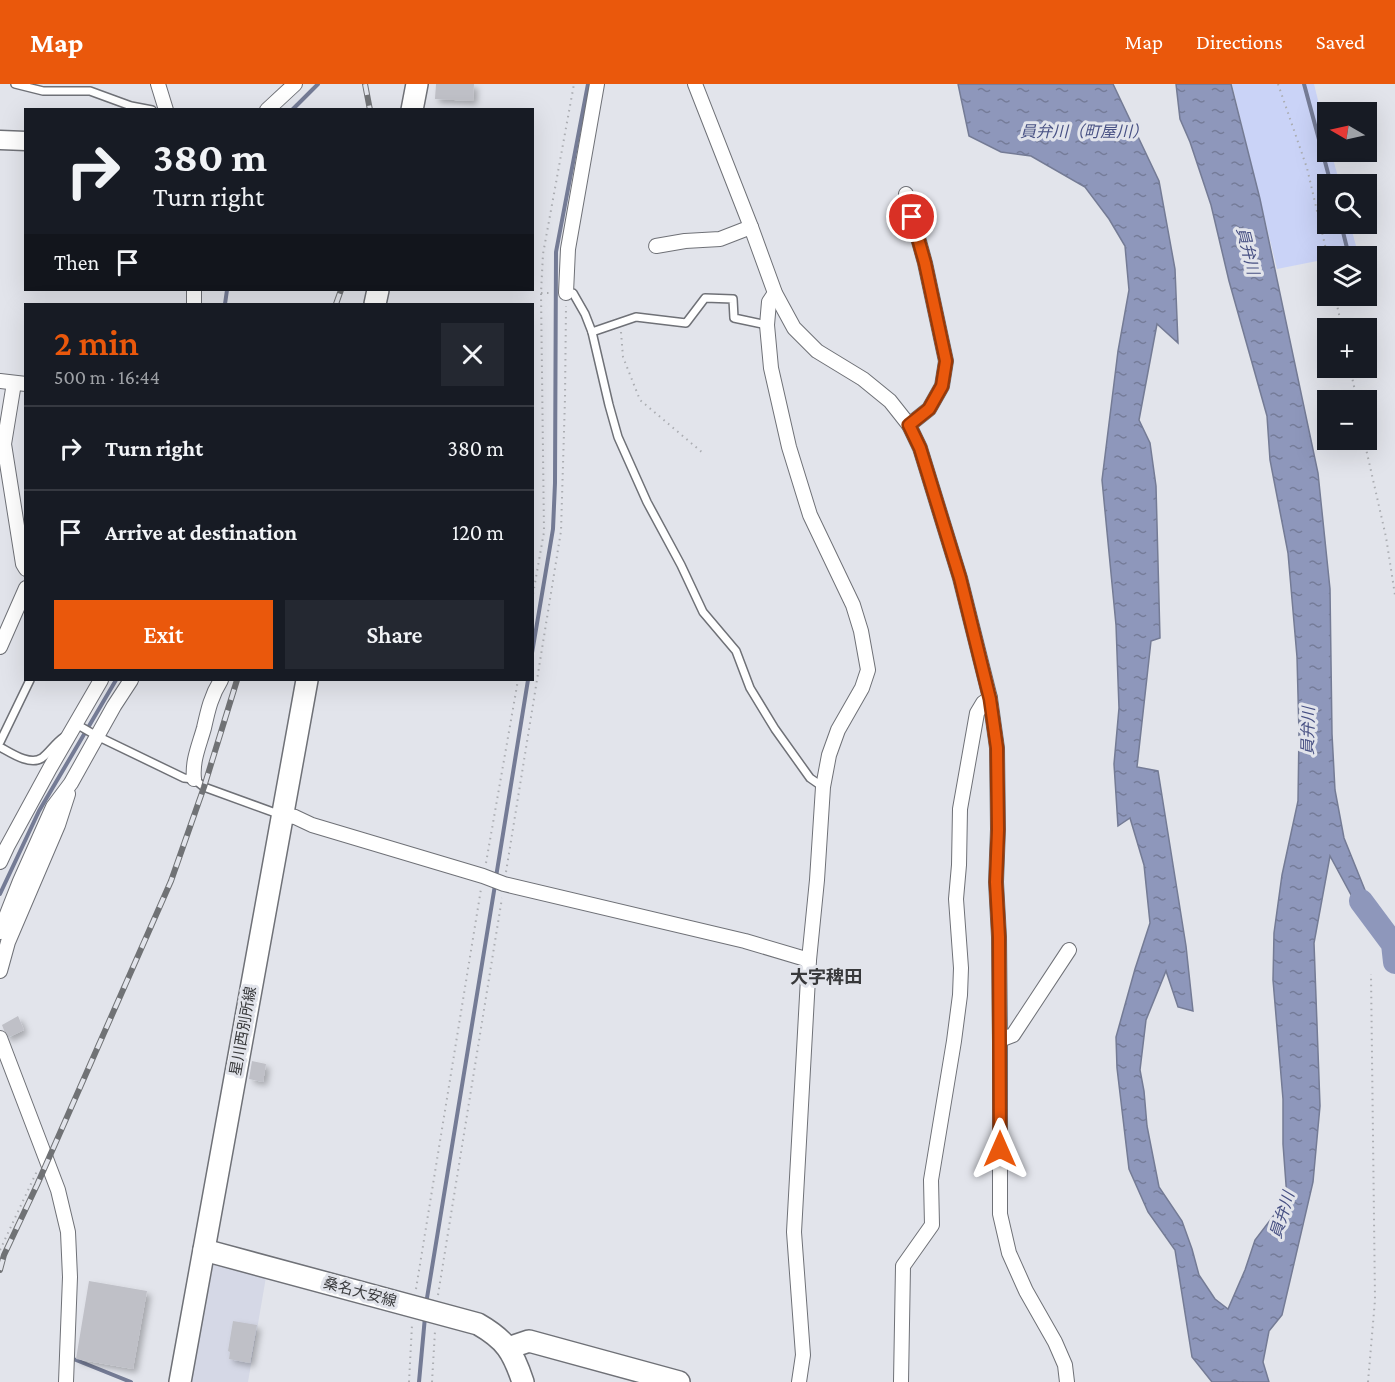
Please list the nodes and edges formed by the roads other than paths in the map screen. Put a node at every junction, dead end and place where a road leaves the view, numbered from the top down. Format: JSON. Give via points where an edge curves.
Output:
{"nodes":[{"id":1,"x":15,"y":84,"type":"edge"},
{"id":2,"x":158,"y":84,"type":"edge"},
{"id":3,"x":295,"y":84,"type":"edge"},
{"id":4,"x":417,"y":84,"type":"edge"},
{"id":5,"x":597,"y":84,"type":"edge"},
{"id":6,"x":695,"y":84,"type":"edge"},
{"id":7,"x":141,"y":108,"type":"edge"},
{"id":8,"x":165,"y":108,"type":"edge"},
{"id":9,"x":269,"y":108,"type":"edge"},
{"id":10,"x":412,"y":108,"type":"edge"},
{"id":11,"x":0,"y":140,"type":"edge"},
{"id":12,"x":24,"y":141,"type":"edge"},
{"id":13,"x":906,"y":194,"type":"dead end"},
{"id":14,"x":751,"y":227,"type":"junction"},
{"id":15,"x":656,"y":246,"type":"dead end"},
{"id":16,"x":566,"y":293,"type":"joint"},
{"id":17,"x":775,"y":293,"type":"junction"},
{"id":18,"x":767,"y":326,"type":"junction"},
{"id":19,"x":592,"y":332,"type":"junction"},
{"id":20,"x":0,"y":381,"type":"edge"},
{"id":21,"x":20,"y":383,"type":"edge"},
{"id":22,"x":909,"y":425,"type":"junction"},
{"id":23,"x":24,"y":566,"type":"edge"},
{"id":24,"x":24,"y":593,"type":"edge"},
{"id":25,"x":0,"y":647,"type":"edge"},
{"id":26,"x":30,"y":681,"type":"edge"},
{"id":27,"x":100,"y":681,"type":"edge"},
{"id":28,"x":130,"y":681,"type":"edge"},
{"id":29,"x":220,"y":681,"type":"edge"},
{"id":30,"x":307,"y":681,"type":"edge"},
{"id":31,"x":990,"y":699,"type":"junction"},
{"id":32,"x":77,"y":728,"type":"junction"},
{"id":33,"x":94,"y":734,"type":"junction"},
{"id":34,"x":0,"y":742,"type":"edge"},
{"id":35,"x":0,"y":747,"type":"edge"},
{"id":36,"x":194,"y":779,"type":"junction"},
{"id":37,"x":71,"y":783,"type":"junction"},
{"id":38,"x":823,"y":787,"type":"junction"},
{"id":39,"x":283,"y":815,"type":"junction"},
{"id":40,"x":0,"y":862,"type":"edge"},
{"id":41,"x":0,"y":932,"type":"edge"},
{"id":42,"x":1069,"y":950,"type":"dead end"},
{"id":43,"x":809,"y":960,"type":"junction"},
{"id":44,"x":0,"y":970,"type":"edge"},
{"id":45,"x":0,"y":1038,"type":"edge"},
{"id":46,"x":1000,"y":1040,"type":"junction"},
{"id":47,"x":204,"y":1250,"type":"junction"},
{"id":48,"x":508,"y":1348,"type":"junction"},
{"id":49,"x":66,"y":1382,"type":"edge"},
{"id":50,"x":180,"y":1382,"type":"edge"},
{"id":51,"x":523,"y":1382,"type":"edge"},
{"id":52,"x":679,"y":1382,"type":"edge"},
{"id":53,"x":799,"y":1382,"type":"edge"},
{"id":54,"x":901,"y":1382,"type":"edge"},
{"id":55,"x":1067,"y":1382,"type":"edge"}],
"edges":[{"from":1,"to":7,"type":"lane","via":[[43,91],[90,91]]},
{"from":2,"to":8,"type":"street"},
{"from":3,"to":9,"type":"street"},
{"from":4,"to":10,"type":"main road"},
{"from":5,"to":16,"type":"street","via":[[568,249]]},
{"from":6,"to":14,"type":"street"},
{"from":11,"to":12,"type":"street"},
{"from":13,"to":22,"type":"street","via":[[946,361],[942,386],[929,409]]},
{"from":14,"to":15,"type":"street","via":[[720,239]]},
{"from":14,"to":17,"type":"street"},
{"from":16,"to":19,"type":"lane","via":[[573,293]]},
{"from":17,"to":18,"type":"street","via":[[769,302]]},
{"from":17,"to":22,"type":"street","via":[[794,328],[817,351],[863,379],[890,401]]},
{"from":18,"to":19,"type":"lane","via":[[734,318],[733,299],[705,298],[686,323],[636,317]]},
{"from":18,"to":38,"type":"street","via":[[771,368],[789,447],[810,515],[853,605],[868,670],[838,730]]},
{"from":19,"to":38,"type":"lane","via":[[618,437],[647,502],[703,612],[736,651],[750,688],[775,729],[810,778]]},
{"from":20,"to":21,"type":"street"},
{"from":21,"to":23,"type":"street","via":[[4,444]]},
{"from":22,"to":31,"type":"street","via":[[920,448],[960,578]]},
{"from":24,"to":25,"type":"street"},
{"from":26,"to":34,"type":"lane"},
{"from":27,"to":32,"type":"street"},
{"from":28,"to":33,"type":"street"},
{"from":29,"to":36,"type":"street","via":[[213,692],[195,754]]},
{"from":30,"to":39,"type":"main road","name":"星川西別所線"},
{"from":31,"to":46,"type":"street","via":[[997,748]]},
{"from":31,"to":54,"type":"street","via":[[982,703],[977,713],[960,809],[956,899],[960,995],[932,1180],[932,1225],[903,1266]]},
{"from":32,"to":33,"type":"lane"},
{"from":32,"to":35,"type":"lane","via":[[34,761]]},
{"from":32,"to":40,"type":"street","via":[[50,768]]},
{"from":33,"to":36,"type":"lane","via":[[184,778]]},
{"from":33,"to":37,"type":"street"},
{"from":36,"to":39,"type":"lane","via":[[204,787]]},
{"from":37,"to":41,"type":"street","via":[[53,807]]},
{"from":37,"to":44,"type":"street"},
{"from":38,"to":43,"type":"street"},
{"from":39,"to":43,"type":"street","via":[[495,880]]},
{"from":39,"to":47,"type":"main road","name":"星川西別所線"},
{"from":42,"to":46,"type":"street","via":[[1014,1035]]},
{"from":43,"to":53,"type":"street","via":[[794,1232],[803,1355]]},
{"from":45,"to":49,"type":"street","via":[[58,1190],[68,1232]]},
{"from":46,"to":55,"type":"street","via":[[1000,1214],[1009,1253],[1055,1342]]},
{"from":47,"to":48,"type":"main road","name":"桑名大安線","via":[[478,1324]]},
{"from":47,"to":50,"type":"main road","name":"星川西別所線"},
{"from":48,"to":51,"type":"main road","name":"桑名大安線"},
{"from":48,"to":52,"type":"main road","via":[[529,1341]]}]}
